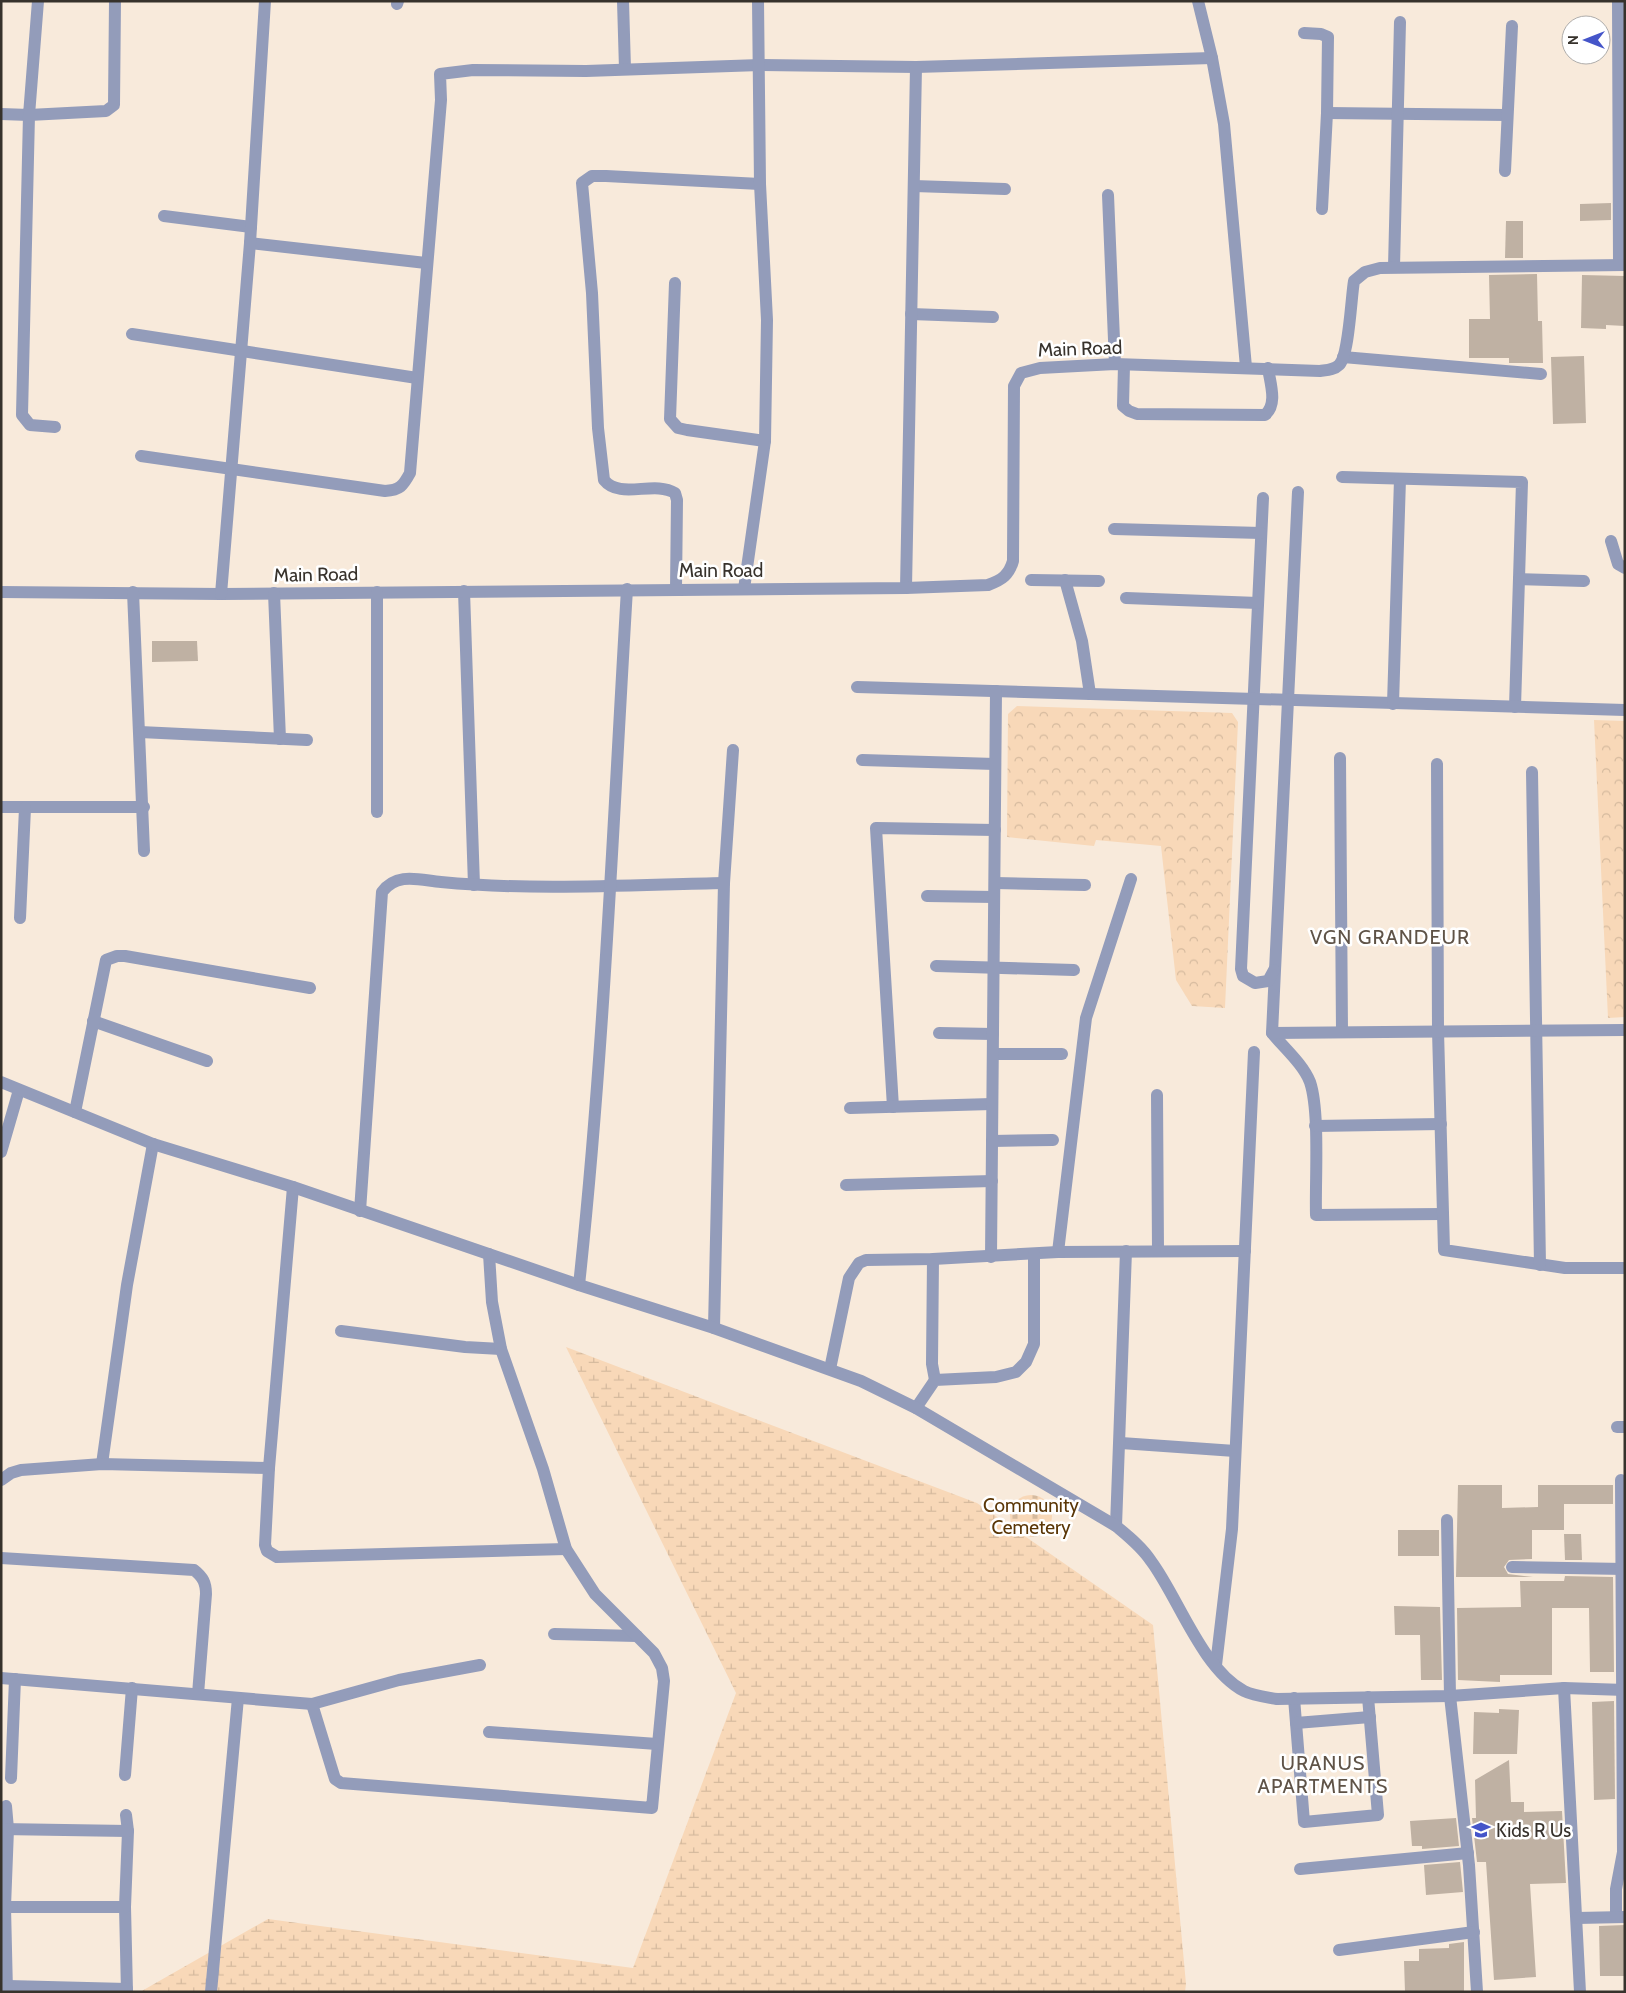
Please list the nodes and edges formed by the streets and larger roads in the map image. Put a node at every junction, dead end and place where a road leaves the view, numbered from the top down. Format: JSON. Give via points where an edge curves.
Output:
{"nodes":[{"id":1,"x":38,"y":1,"type":"edge"},
{"id":2,"x":116,"y":1,"type":"edge"},
{"id":3,"x":265,"y":1,"type":"edge"},
{"id":4,"x":623,"y":1,"type":"edge"},
{"id":5,"x":758,"y":1,"type":"edge"},
{"id":6,"x":1198,"y":1,"type":"edge"},
{"id":7,"x":1618,"y":1,"type":"edge"},
{"id":8,"x":1400,"y":22,"type":"dead end"},
{"id":9,"x":1512,"y":26,"type":"dead end"},
{"id":10,"x":1304,"y":33,"type":"dead end"},
{"id":11,"x":1622,"y":54,"type":"edge"},
{"id":12,"x":1212,"y":58,"type":"junction"},
{"id":13,"x":760,"y":65,"type":"junction"},
{"id":14,"x":916,"y":67,"type":"junction"},
{"id":15,"x":626,"y":69,"type":"junction"},
{"id":16,"x":1327,"y":113,"type":"junction"},
{"id":17,"x":1,"y":114,"type":"edge"},
{"id":18,"x":1398,"y":114,"type":"junction"},
{"id":19,"x":29,"y":115,"type":"junction"},
{"id":20,"x":1507,"y":115,"type":"junction"},
{"id":21,"x":1506,"y":171,"type":"dead end"},
{"id":22,"x":760,"y":184,"type":"junction"},
{"id":23,"x":914,"y":186,"type":"junction"},
{"id":24,"x":1005,"y":189,"type":"dead end"},
{"id":25,"x":1108,"y":195,"type":"dead end"},
{"id":26,"x":1322,"y":209,"type":"dead end"},
{"id":27,"x":164,"y":216,"type":"dead end"},
{"id":28,"x":251,"y":227,"type":"junction"},
{"id":29,"x":250,"y":243,"type":"junction"},
{"id":30,"x":426,"y":263,"type":"junction"},
{"id":31,"x":1622,"y":264,"type":"edge"},
{"id":32,"x":1394,"y":268,"type":"junction"},
{"id":33,"x":675,"y":283,"type":"dead end"},
{"id":34,"x":911,"y":314,"type":"junction"},
{"id":35,"x":993,"y":317,"type":"dead end"},
{"id":36,"x":132,"y":334,"type":"dead end"},
{"id":37,"x":241,"y":350,"type":"junction"},
{"id":38,"x":1343,"y":357,"type":"junction"},
{"id":39,"x":1119,"y":365,"type":"junction"},
{"id":40,"x":1246,"y":367,"type":"junction"},
{"id":41,"x":1268,"y":368,"type":"junction"},
{"id":42,"x":1542,"y":374,"type":"dead end"},
{"id":43,"x":417,"y":378,"type":"junction"},
{"id":44,"x":55,"y":427,"type":"dead end"},
{"id":45,"x":766,"y":441,"type":"junction"},
{"id":46,"x":141,"y":456,"type":"dead end"},
{"id":47,"x":231,"y":470,"type":"junction"},
{"id":48,"x":1342,"y":477,"type":"dead end"},
{"id":49,"x":1400,"y":479,"type":"junction"},
{"id":50,"x":1298,"y":492,"type":"dead end"},
{"id":51,"x":1263,"y":498,"type":"dead end"},
{"id":52,"x":1114,"y":529,"type":"dead end"},
{"id":53,"x":1262,"y":533,"type":"junction"},
{"id":54,"x":1611,"y":541,"type":"dead end"},
{"id":55,"x":1625,"y":568,"type":"edge"},
{"id":56,"x":1519,"y":579,"type":"junction"},
{"id":57,"x":1030,"y":580,"type":"dead end"},
{"id":58,"x":1065,"y":580,"type":"junction"},
{"id":59,"x":1099,"y":581,"type":"dead end"},
{"id":60,"x":1584,"y":581,"type":"dead end"},
{"id":61,"x":744,"y":588,"type":"junction"},
{"id":62,"x":906,"y":588,"type":"junction"},
{"id":63,"x":627,"y":589,"type":"junction"},
{"id":64,"x":676,"y":589,"type":"junction"},
{"id":65,"x":464,"y":591,"type":"junction"},
{"id":66,"x":1,"y":592,"type":"edge"},
{"id":67,"x":133,"y":592,"type":"junction"},
{"id":68,"x":377,"y":592,"type":"junction"},
{"id":69,"x":274,"y":593,"type":"junction"},
{"id":70,"x":221,"y":594,"type":"junction"},
{"id":71,"x":1126,"y":598,"type":"dead end"},
{"id":72,"x":1258,"y":604,"type":"junction"},
{"id":73,"x":857,"y":687,"type":"dead end"},
{"id":74,"x":996,"y":691,"type":"junction"},
{"id":75,"x":1090,"y":694,"type":"junction"},
{"id":76,"x":1253,"y":699,"type":"junction"},
{"id":77,"x":1287,"y":700,"type":"junction"},
{"id":78,"x":1393,"y":704,"type":"junction"},
{"id":79,"x":1515,"y":707,"type":"junction"},
{"id":80,"x":1625,"y":710,"type":"edge"},
{"id":81,"x":140,"y":732,"type":"junction"},
{"id":82,"x":280,"y":739,"type":"junction"},
{"id":83,"x":307,"y":740,"type":"dead end"},
{"id":84,"x":733,"y":750,"type":"dead end"},
{"id":85,"x":1340,"y":758,"type":"dead end"},
{"id":86,"x":862,"y":760,"type":"dead end"},
{"id":87,"x":996,"y":764,"type":"junction"},
{"id":88,"x":1437,"y":764,"type":"dead end"},
{"id":89,"x":1532,"y":772,"type":"dead end"},
{"id":90,"x":144,"y":807,"type":"junction"},
{"id":91,"x":1,"y":808,"type":"edge"},
{"id":92,"x":24,"y":808,"type":"junction"},
{"id":93,"x":377,"y":812,"type":"dead end"},
{"id":94,"x":995,"y":830,"type":"junction"},
{"id":95,"x":144,"y":851,"type":"dead end"},
{"id":96,"x":1131,"y":879,"type":"dead end"},
{"id":97,"x":994,"y":883,"type":"junction"},
{"id":98,"x":724,"y":884,"type":"junction"},
{"id":99,"x":474,"y":885,"type":"junction"},
{"id":100,"x":1086,"y":885,"type":"dead end"},
{"id":101,"x":609,"y":887,"type":"junction"},
{"id":102,"x":927,"y":896,"type":"dead end"},
{"id":103,"x":994,"y":898,"type":"junction"},
{"id":104,"x":20,"y":918,"type":"dead end"},
{"id":105,"x":1274,"y":963,"type":"junction"},
{"id":106,"x":936,"y":966,"type":"dead end"},
{"id":107,"x":994,"y":968,"type":"junction"},
{"id":108,"x":1074,"y":970,"type":"dead end"},
{"id":109,"x":310,"y":988,"type":"dead end"},
{"id":110,"x":93,"y":1021,"type":"junction"},
{"id":111,"x":1536,"y":1030,"type":"junction"},
{"id":112,"x":1625,"y":1030,"type":"edge"},
{"id":113,"x":1438,"y":1031,"type":"junction"},
{"id":114,"x":1342,"y":1032,"type":"junction"},
{"id":115,"x":939,"y":1033,"type":"dead end"},
{"id":116,"x":1272,"y":1033,"type":"junction"},
{"id":117,"x":993,"y":1034,"type":"junction"},
{"id":118,"x":1254,"y":1052,"type":"dead end"},
{"id":119,"x":993,"y":1054,"type":"junction"},
{"id":120,"x":1062,"y":1054,"type":"dead end"},
{"id":121,"x":207,"y":1062,"type":"dead end"},
{"id":122,"x":1,"y":1082,"type":"edge"},
{"id":123,"x":19,"y":1090,"type":"junction"},
{"id":124,"x":1157,"y":1095,"type":"dead end"},
{"id":125,"x":992,"y":1104,"type":"junction"},
{"id":126,"x":893,"y":1107,"type":"junction"},
{"id":127,"x":850,"y":1108,"type":"dead end"},
{"id":128,"x":76,"y":1112,"type":"junction"},
{"id":129,"x":1441,"y":1124,"type":"junction"},
{"id":130,"x":1315,"y":1126,"type":"junction"},
{"id":131,"x":1053,"y":1140,"type":"dead end"},
{"id":132,"x":992,"y":1141,"type":"junction"},
{"id":133,"x":153,"y":1144,"type":"junction"},
{"id":134,"x":1,"y":1152,"type":"edge"},
{"id":135,"x":992,"y":1181,"type":"junction"},
{"id":136,"x":846,"y":1185,"type":"dead end"},
{"id":137,"x":293,"y":1188,"type":"junction"},
{"id":138,"x":360,"y":1211,"type":"junction"},
{"id":139,"x":1443,"y":1214,"type":"junction"},
{"id":140,"x":1126,"y":1251,"type":"junction"},
{"id":141,"x":1158,"y":1251,"type":"junction"},
{"id":142,"x":1245,"y":1251,"type":"junction"},
{"id":143,"x":1058,"y":1252,"type":"junction"},
{"id":144,"x":489,"y":1254,"type":"junction"},
{"id":145,"x":1034,"y":1254,"type":"junction"},
{"id":146,"x":991,"y":1257,"type":"junction"},
{"id":147,"x":933,"y":1259,"type":"junction"},
{"id":148,"x":1540,"y":1265,"type":"junction"},
{"id":149,"x":1625,"y":1268,"type":"edge"},
{"id":150,"x":579,"y":1286,"type":"junction"},
{"id":151,"x":714,"y":1328,"type":"junction"},
{"id":152,"x":341,"y":1330,"type":"dead end"},
{"id":153,"x":501,"y":1349,"type":"junction"},
{"id":154,"x":830,"y":1369,"type":"junction"},
{"id":155,"x":935,"y":1380,"type":"junction"},
{"id":156,"x":916,"y":1408,"type":"junction"},
{"id":157,"x":1121,"y":1443,"type":"junction"},
{"id":158,"x":1235,"y":1451,"type":"junction"},
{"id":159,"x":102,"y":1464,"type":"junction"},
{"id":160,"x":270,"y":1468,"type":"junction"},
{"id":161,"x":1,"y":1480,"type":"edge"},
{"id":162,"x":1621,"y":1480,"type":"dead end"},
{"id":163,"x":1447,"y":1520,"type":"dead end"},
{"id":164,"x":1116,"y":1526,"type":"junction"},
{"id":165,"x":566,"y":1549,"type":"junction"},
{"id":166,"x":1,"y":1558,"type":"edge"},
{"id":167,"x":1512,"y":1567,"type":"dead end"},
{"id":168,"x":1624,"y":1569,"type":"edge"},
{"id":169,"x":554,"y":1634,"type":"dead end"},
{"id":170,"x":637,"y":1636,"type":"junction"},
{"id":171,"x":480,"y":1665,"type":"dead end"},
{"id":172,"x":1216,"y":1665,"type":"junction"},
{"id":173,"x":1,"y":1678,"type":"edge"},
{"id":174,"x":15,"y":1679,"type":"junction"},
{"id":175,"x":132,"y":1688,"type":"junction"},
{"id":176,"x":1564,"y":1688,"type":"junction"},
{"id":177,"x":1624,"y":1690,"type":"edge"},
{"id":178,"x":198,"y":1694,"type":"junction"},
{"id":179,"x":1450,"y":1696,"type":"junction"},
{"id":180,"x":1368,"y":1697,"type":"junction"},
{"id":181,"x":238,"y":1698,"type":"junction"},
{"id":182,"x":1294,"y":1698,"type":"junction"},
{"id":183,"x":312,"y":1704,"type":"junction"},
{"id":184,"x":1370,"y":1717,"type":"junction"},
{"id":185,"x":1296,"y":1723,"type":"junction"},
{"id":186,"x":489,"y":1732,"type":"dead end"},
{"id":187,"x":658,"y":1744,"type":"junction"},
{"id":188,"x":125,"y":1776,"type":"dead end"},
{"id":189,"x":11,"y":1778,"type":"dead end"},
{"id":190,"x":6,"y":1806,"type":"dead end"},
{"id":191,"x":126,"y":1815,"type":"dead end"},
{"id":192,"x":4,"y":1829,"type":"edge"},
{"id":193,"x":128,"y":1831,"type":"junction"},
{"id":194,"x":1468,"y":1853,"type":"junction"},
{"id":195,"x":1300,"y":1869,"type":"dead end"},
{"id":196,"x":3,"y":1907,"type":"edge"},
{"id":197,"x":125,"y":1907,"type":"junction"},
{"id":198,"x":1620,"y":1917,"type":"edge"},
{"id":199,"x":1576,"y":1918,"type":"junction"},
{"id":200,"x":1474,"y":1932,"type":"junction"},
{"id":201,"x":1339,"y":1950,"type":"dead end"},
{"id":202,"x":8,"y":1989,"type":"edge"},
{"id":203,"x":127,"y":1990,"type":"edge"},
{"id":204,"x":211,"y":1992,"type":"edge"},
{"id":205,"x":1477,"y":1992,"type":"edge"},
{"id":206,"x":1580,"y":1992,"type":"edge"}],
"edges":[{"from":1,"to":19,"type":"street"},
{"from":2,"to":19,"type":"street","via":[[114,105],[106,111]]},
{"from":3,"to":28,"type":"street"},
{"from":4,"to":15,"type":"street"},
{"from":5,"to":13,"type":"street"},
{"from":6,"to":12,"type":"street"},
{"from":7,"to":11,"type":"street"},
{"from":8,"to":18,"type":"street"},
{"from":9,"to":20,"type":"street"},
{"from":10,"to":16,"type":"street","via":[[1328,37]]},
{"from":11,"to":31,"type":"street"},
{"from":12,"to":14,"type":"street"},
{"from":12,"to":40,"type":"street","via":[[1224,124]]},
{"from":13,"to":14,"type":"street"},
{"from":13,"to":15,"type":"street"},
{"from":13,"to":22,"type":"street"},
{"from":14,"to":23,"type":"street"},
{"from":15,"to":30,"type":"street","via":[[473,70],[440,74],[441,100]]},
{"from":16,"to":18,"type":"street"},
{"from":16,"to":26,"type":"street"},
{"from":17,"to":19,"type":"street"},
{"from":18,"to":20,"type":"street"},
{"from":18,"to":32,"type":"street"},
{"from":19,"to":44,"type":"street","via":[[22,415],[30,425]]},
{"from":20,"to":21,"type":"street"},
{"from":22,"to":45,"type":"street","via":[[767,320]]},
{"from":22,"to":64,"type":"street","via":[[606,176],[592,176],[582,183],[604,480],[616,488],[664,488],[674,493],[677,500]]},
{"from":23,"to":24,"type":"street"},
{"from":23,"to":34,"type":"street"},
{"from":25,"to":39,"type":"street"},
{"from":27,"to":28,"type":"street"},
{"from":28,"to":29,"type":"street"},
{"from":29,"to":30,"type":"street"},
{"from":29,"to":37,"type":"street"},
{"from":30,"to":43,"type":"street"},
{"from":31,"to":32,"type":"street"},
{"from":32,"to":38,"type":"street","via":[[1365,272],[1354,282]]},
{"from":33,"to":45,"type":"street","via":[[670,419],[678,428]]},
{"from":34,"to":35,"type":"street"},
{"from":34,"to":62,"type":"street"},
{"from":36,"to":37,"type":"street"},
{"from":37,"to":43,"type":"street"},
{"from":37,"to":47,"type":"street"},
{"from":38,"to":41,"type":"street","name":"Main Road","via":[[1333,369],[1320,371]]},
{"from":38,"to":42,"type":"street"},
{"from":39,"to":40,"type":"street","name":"Main Road"},
{"from":39,"to":41,"type":"street","via":[[1123,406],[1137,414],[1265,415],[1272,403]]},
{"from":39,"to":62,"type":"street","name":"Main Road","via":[[1021,373],[1014,386],[1012,561],[1006,576],[988,585]]},
{"from":40,"to":41,"type":"street","name":"Main Road"},
{"from":43,"to":47,"type":"street","via":[[410,473],[404,486],[396,490]]},
{"from":45,"to":61,"type":"street"},
{"from":46,"to":47,"type":"street"},
{"from":47,"to":70,"type":"street"},
{"from":48,"to":49,"type":"street"},
{"from":49,"to":56,"type":"street","via":[[1522,482]]},
{"from":49,"to":78,"type":"street"},
{"from":50,"to":77,"type":"street"},
{"from":51,"to":53,"type":"street"},
{"from":52,"to":53,"type":"street"},
{"from":53,"to":72,"type":"street"},
{"from":54,"to":55,"type":"street","via":[[1618,564]]},
{"from":56,"to":60,"type":"street"},
{"from":56,"to":79,"type":"street"},
{"from":57,"to":58,"type":"street"},
{"from":58,"to":59,"type":"street"},
{"from":58,"to":75,"type":"street","via":[[1082,641]]},
{"from":61,"to":62,"type":"street","name":"Main Road"},
{"from":61,"to":64,"type":"street","name":"Main Road"},
{"from":63,"to":64,"type":"street","name":"Main Road"},
{"from":63,"to":65,"type":"street","name":"Main Road"},
{"from":63,"to":101,"type":"street"},
{"from":65,"to":68,"type":"street","name":"Main Road"},
{"from":65,"to":99,"type":"street"},
{"from":66,"to":67,"type":"street","name":"Main Road"},
{"from":67,"to":70,"type":"street","name":"Main Road"},
{"from":67,"to":81,"type":"street"},
{"from":68,"to":69,"type":"street","name":"Main Road"},
{"from":68,"to":93,"type":"street"},
{"from":69,"to":70,"type":"street","name":"Main Road"},
{"from":69,"to":82,"type":"street"},
{"from":71,"to":72,"type":"street"},
{"from":72,"to":76,"type":"street"},
{"from":73,"to":74,"type":"street"},
{"from":74,"to":75,"type":"street"},
{"from":74,"to":87,"type":"street"},
{"from":75,"to":76,"type":"street"},
{"from":76,"to":77,"type":"street"},
{"from":76,"to":105,"type":"street","via":[[1241,958],[1244,976],[1255,983],[1268,980],[1274,971]]},
{"from":77,"to":78,"type":"street"},
{"from":77,"to":105,"type":"street"},
{"from":78,"to":79,"type":"street"},
{"from":79,"to":80,"type":"street"},
{"from":81,"to":82,"type":"street"},
{"from":81,"to":90,"type":"street"},
{"from":82,"to":83,"type":"street"},
{"from":84,"to":98,"type":"street"},
{"from":85,"to":114,"type":"street"},
{"from":86,"to":87,"type":"street"},
{"from":87,"to":94,"type":"street"},
{"from":88,"to":113,"type":"street"},
{"from":89,"to":111,"type":"street"},
{"from":90,"to":92,"type":"street"},
{"from":90,"to":95,"type":"street"},
{"from":91,"to":92,"type":"street"},
{"from":92,"to":104,"type":"street"},
{"from":94,"to":97,"type":"street"},
{"from":94,"to":126,"type":"street","via":[[876,828]]},
{"from":96,"to":143,"type":"street","via":[[1086,1018]]},
{"from":97,"to":100,"type":"street"},
{"from":97,"to":103,"type":"street"},
{"from":98,"to":101,"type":"street"},
{"from":98,"to":151,"type":"street"},
{"from":99,"to":101,"type":"street"},
{"from":99,"to":138,"type":"street","via":[[397,879],[382,892]]},
{"from":101,"to":150,"type":"street","via":[[596,1110]]},
{"from":102,"to":103,"type":"street"},
{"from":103,"to":107,"type":"street"},
{"from":105,"to":116,"type":"street"},
{"from":106,"to":107,"type":"street"},
{"from":107,"to":108,"type":"street"},
{"from":107,"to":117,"type":"street"},
{"from":109,"to":110,"type":"street","via":[[117,956],[106,960],[103,966]]},
{"from":110,"to":121,"type":"street"},
{"from":110,"to":128,"type":"street"},
{"from":111,"to":112,"type":"street"},
{"from":111,"to":113,"type":"street"},
{"from":111,"to":148,"type":"street"},
{"from":113,"to":114,"type":"street"},
{"from":113,"to":129,"type":"street"},
{"from":114,"to":116,"type":"street"},
{"from":115,"to":117,"type":"street"},
{"from":116,"to":130,"type":"street","via":[[1310,1082]]},
{"from":117,"to":119,"type":"street"},
{"from":118,"to":142,"type":"street"},
{"from":119,"to":120,"type":"street"},
{"from":119,"to":125,"type":"street"},
{"from":122,"to":123,"type":"street"},
{"from":123,"to":128,"type":"street"},
{"from":123,"to":134,"type":"street"},
{"from":124,"to":141,"type":"street"},
{"from":125,"to":126,"type":"street"},
{"from":125,"to":132,"type":"street"},
{"from":126,"to":127,"type":"street"},
{"from":128,"to":133,"type":"street"},
{"from":129,"to":130,"type":"street"},
{"from":129,"to":139,"type":"street"},
{"from":130,"to":139,"type":"street","via":[[1316,1215]]},
{"from":131,"to":132,"type":"street"},
{"from":132,"to":135,"type":"street"},
{"from":133,"to":137,"type":"street"},
{"from":133,"to":159,"type":"street","via":[[127,1285]]},
{"from":135,"to":136,"type":"street"},
{"from":135,"to":146,"type":"street"},
{"from":137,"to":138,"type":"street"},
{"from":137,"to":160,"type":"street"},
{"from":138,"to":144,"type":"street"},
{"from":139,"to":148,"type":"street","via":[[1444,1250]]},
{"from":140,"to":141,"type":"street"},
{"from":140,"to":143,"type":"street"},
{"from":140,"to":157,"type":"street"},
{"from":141,"to":142,"type":"street"},
{"from":142,"to":158,"type":"street"},
{"from":143,"to":145,"type":"street"},
{"from":144,"to":150,"type":"street"},
{"from":144,"to":153,"type":"street","via":[[492,1302]]},
{"from":145,"to":146,"type":"street"},
{"from":145,"to":155,"type":"street","via":[[1034,1344],[1026,1362],[1016,1372],[996,1377]]},
{"from":146,"to":147,"type":"street"},
{"from":147,"to":154,"type":"street","via":[[881,1259],[859,1263],[849,1278]]},
{"from":147,"to":155,"type":"street","via":[[932,1364]]},
{"from":148,"to":149,"type":"street"},
{"from":150,"to":151,"type":"street"},
{"from":151,"to":154,"type":"street"},
{"from":152,"to":153,"type":"street"},
{"from":153,"to":165,"type":"street","via":[[543,1469]]},
{"from":154,"to":156,"type":"street"},
{"from":155,"to":156,"type":"street"},
{"from":156,"to":164,"type":"street"},
{"from":157,"to":158,"type":"street"},
{"from":157,"to":164,"type":"street"},
{"from":158,"to":172,"type":"street","via":[[1232,1529]]},
{"from":159,"to":160,"type":"street"},
{"from":159,"to":161,"type":"street","via":[[21,1470]]},
{"from":160,"to":165,"type":"street","via":[[265,1545],[267,1551],[277,1557]]},
{"from":162,"to":168,"type":"street"},
{"from":163,"to":179,"type":"street"},
{"from":164,"to":172,"type":"street","via":[[1152,1561],[1192,1632]]},
{"from":165,"to":170,"type":"street","via":[[595,1594]]},
{"from":166,"to":178,"type":"street","via":[[194,1570],[206,1584]]},
{"from":167,"to":168,"type":"street"},
{"from":168,"to":177,"type":"street"},
{"from":169,"to":170,"type":"street"},
{"from":170,"to":187,"type":"street","via":[[662,1668],[664,1681]]},
{"from":171,"to":183,"type":"street","via":[[399,1680]]},
{"from":172,"to":182,"type":"street","via":[[1226,1678],[1257,1696]]},
{"from":173,"to":174,"type":"street"},
{"from":174,"to":175,"type":"street"},
{"from":174,"to":189,"type":"street"},
{"from":175,"to":178,"type":"street"},
{"from":175,"to":188,"type":"street"},
{"from":176,"to":177,"type":"street"},
{"from":176,"to":179,"type":"street"},
{"from":176,"to":199,"type":"street"},
{"from":177,"to":198,"type":"street","via":[[1623,1852],[1616,1889]]},
{"from":178,"to":181,"type":"street"},
{"from":179,"to":180,"type":"street"},
{"from":179,"to":194,"type":"street"},
{"from":180,"to":182,"type":"street"},
{"from":180,"to":184,"type":"street"},
{"from":181,"to":183,"type":"street"},
{"from":181,"to":204,"type":"street"},
{"from":182,"to":185,"type":"street"},
{"from":183,"to":187,"type":"street","via":[[335,1780],[342,1783],[652,1808]]},
{"from":184,"to":185,"type":"street"},
{"from":184,"to":185,"type":"street","via":[[1378,1815],[1304,1822]]},
{"from":186,"to":187,"type":"street"},
{"from":190,"to":192,"type":"street"},
{"from":191,"to":193,"type":"street"},
{"from":192,"to":193,"type":"street"},
{"from":192,"to":196,"type":"street"},
{"from":193,"to":197,"type":"street"},
{"from":194,"to":195,"type":"street"},
{"from":194,"to":200,"type":"street"},
{"from":196,"to":197,"type":"street"},
{"from":196,"to":202,"type":"street"},
{"from":197,"to":203,"type":"street"},
{"from":198,"to":199,"type":"street"},
{"from":199,"to":206,"type":"street"},
{"from":200,"to":201,"type":"street"},
{"from":200,"to":205,"type":"street"},
{"from":202,"to":203,"type":"street"}]}
